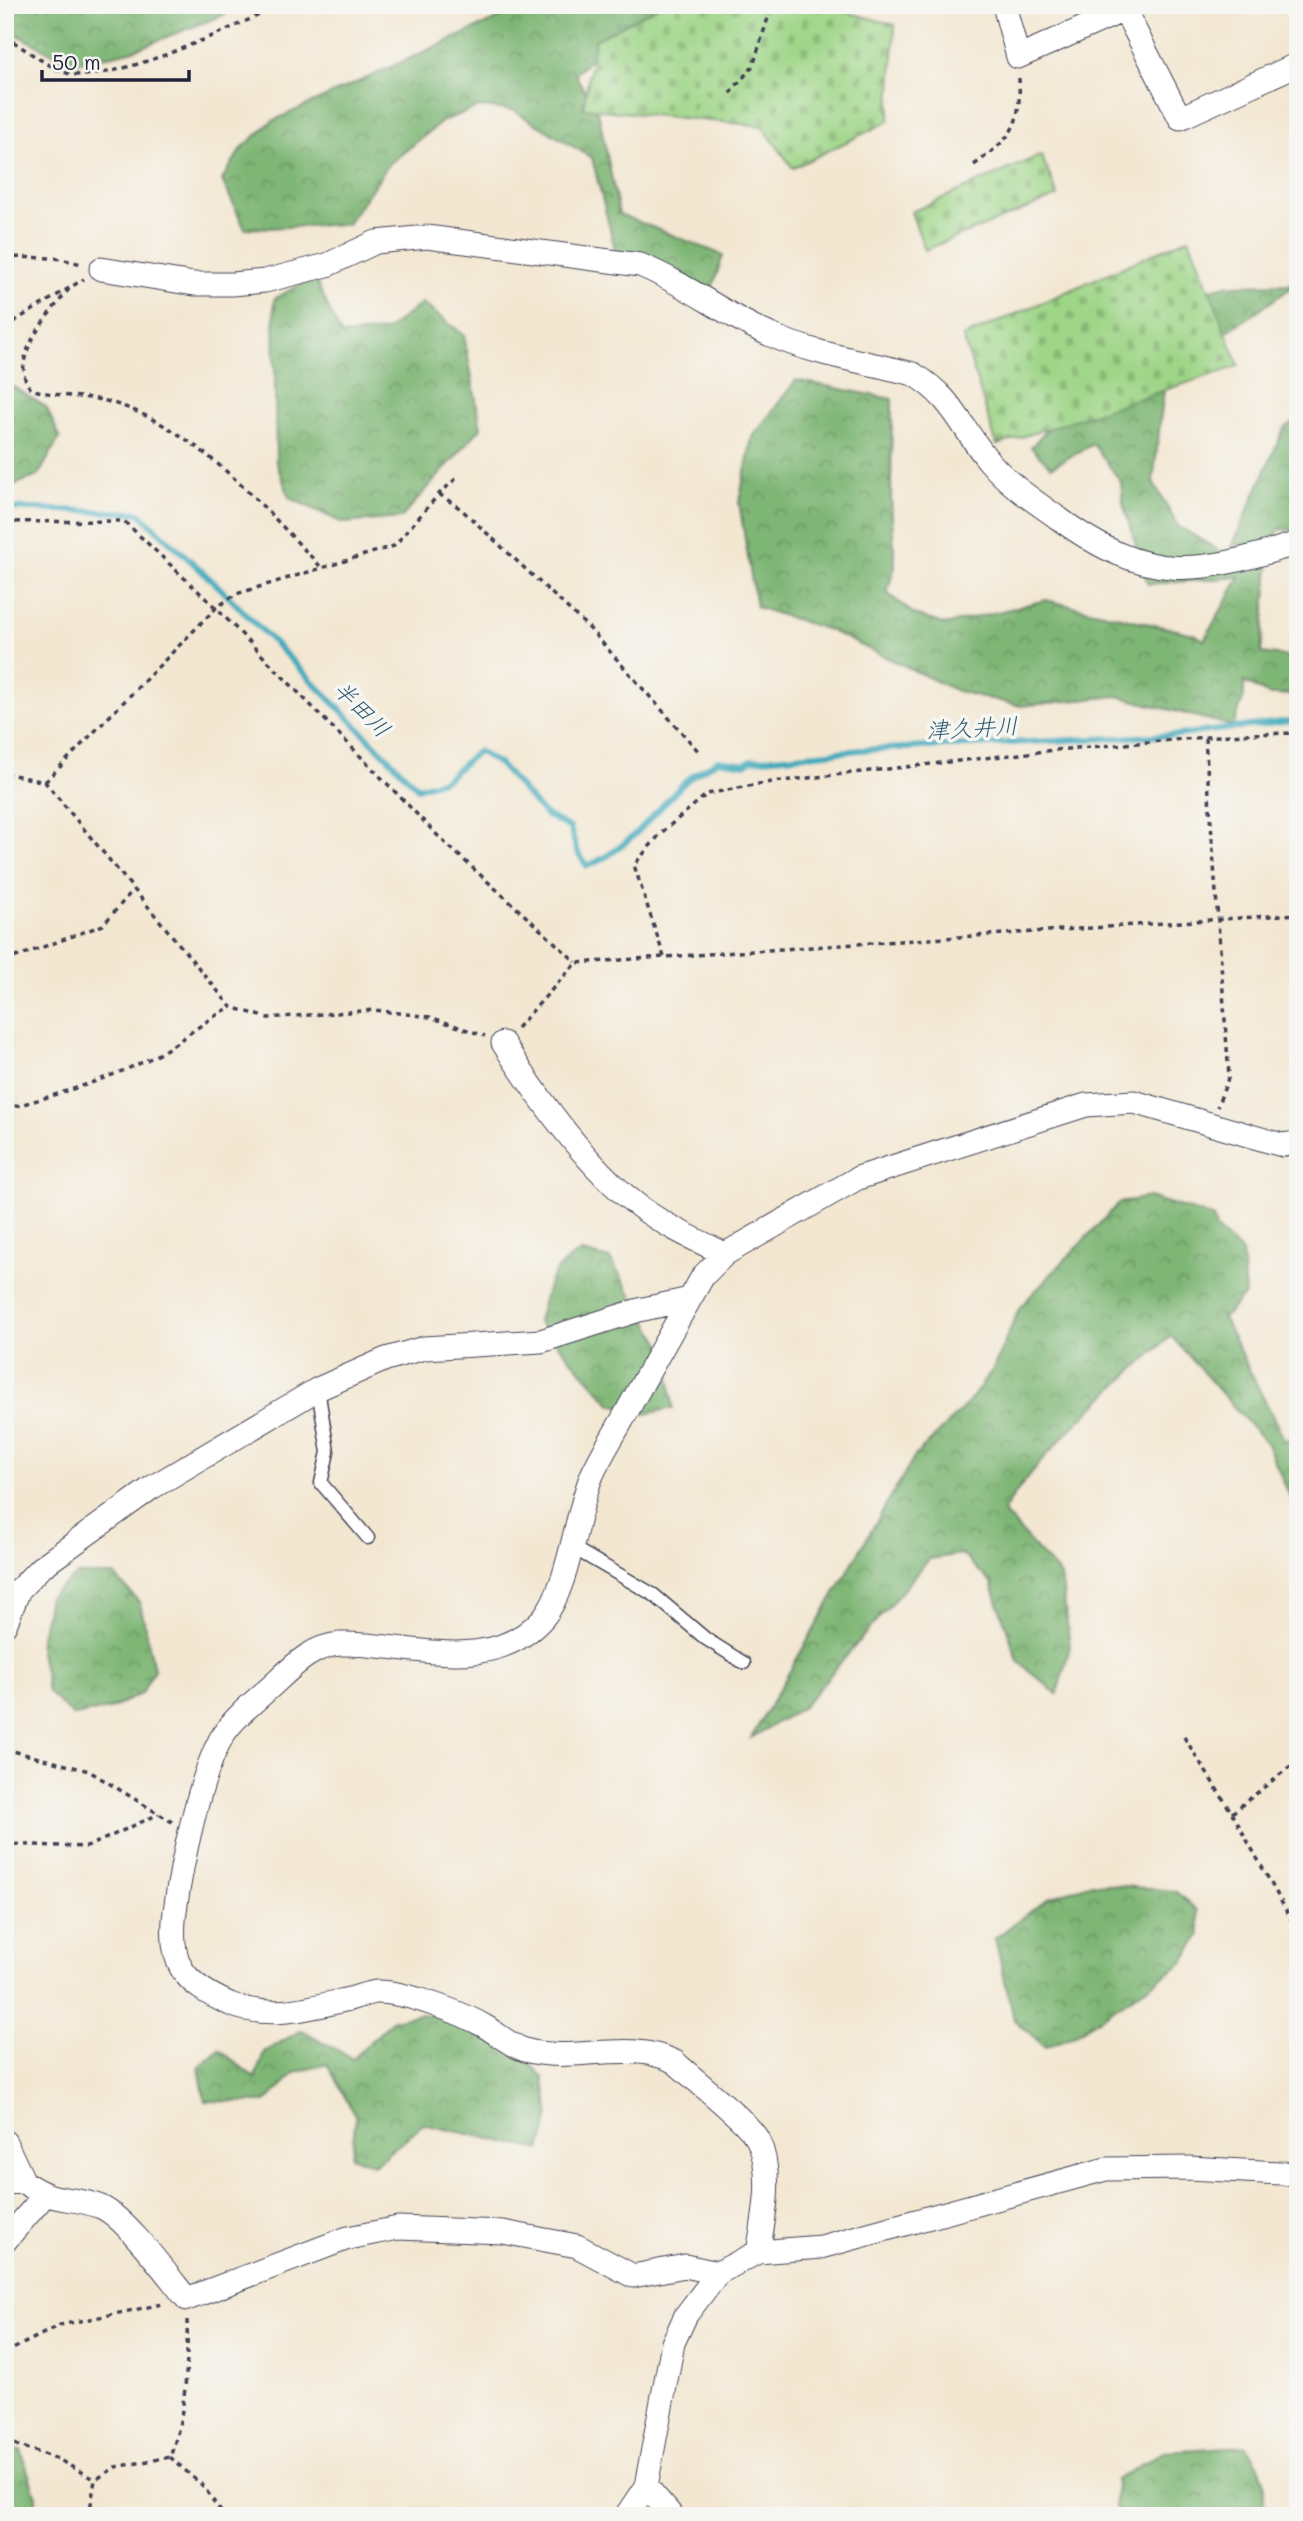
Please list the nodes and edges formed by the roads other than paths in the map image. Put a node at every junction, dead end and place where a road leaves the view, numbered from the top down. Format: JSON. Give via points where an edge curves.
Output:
{"nodes":[{"id":1,"x":1004,"y":5,"type":"edge"},
{"id":2,"x":1124,"y":7,"type":"edge"},
{"id":3,"x":1298,"y":64,"type":"edge"},
{"id":4,"x":101,"y":269,"type":"road end"},
{"id":5,"x":1298,"y":543,"type":"edge"},
{"id":6,"x":503,"y":1043,"type":"road end"},
{"id":7,"x":1298,"y":1143,"type":"edge"},
{"id":8,"x":725,"y":1254,"type":"junction"},
{"id":9,"x":690,"y":1299,"type":"junction"},
{"id":10,"x":318,"y":1389,"type":"junction"},
{"id":11,"x":368,"y":1538,"type":"dead end"},
{"id":12,"x":570,"y":1546,"type":"junction"},
{"id":13,"x":5,"y":1625,"type":"edge"},
{"id":14,"x":744,"y":1663,"type":"dead end"},
{"id":15,"x":5,"y":2142,"type":"edge"},
{"id":16,"x":1298,"y":2174,"type":"edge"},
{"id":17,"x":15,"y":2183,"type":"edge"},
{"id":18,"x":44,"y":2196,"type":"junction"},
{"id":19,"x":5,"y":2241,"type":"edge"},
{"id":20,"x":758,"y":2252,"type":"junction"},
{"id":21,"x":718,"y":2273,"type":"junction"},
{"id":22,"x":646,"y":2486,"type":"junction"},
{"id":23,"x":626,"y":2516,"type":"edge"},
{"id":24,"x":672,"y":2516,"type":"edge"}],
"edges":[{"from":1,"to":2,"type":"street","via":[[1018,57]]},
{"from":2,"to":3,"type":"street","via":[[1180,118]]},
{"from":4,"to":5,"type":"street","via":[[194,284],[265,281],[327,265],[376,242],[427,237],[640,265],[673,278],[773,336],[914,374],[954,408],[1007,482],[1065,524],[1132,561],[1156,568],[1184,568],[1245,560]]},
{"from":6,"to":8,"type":"street","via":[[528,1083],[607,1178],[657,1218]]},
{"from":7,"to":8,"type":"street","via":[[1282,1145],[1134,1102],[1086,1105],[858,1178]]},
{"from":8,"to":9,"type":"street","via":[[703,1276]]},
{"from":9,"to":10,"type":"street","via":[[541,1341],[424,1348]]},
{"from":9,"to":12,"type":"street","via":[[593,1474]]},
{"from":10,"to":11,"type":"lane","via":[[328,1452],[321,1483]]},
{"from":10,"to":13,"type":"street","via":[[150,1489],[40,1569],[19,1590]]},
{"from":12,"to":14,"type":"lane","via":[[654,1595],[706,1639]]},
{"from":12,"to":20,"type":"street","via":[[558,1594],[544,1617],[523,1635],[486,1651],[446,1654],[340,1644],[317,1649],[298,1661],[224,1733],[190,1833],[173,1923],[177,1965],[188,1980],[248,2010],[294,2011],[378,1992],[482,2025],[520,2049],[545,2054],[658,2054],[675,2062],[757,2138],[764,2164],[766,2211]]},
{"from":15,"to":17,"type":"street"},
{"from":16,"to":20,"type":"street","via":[[1106,2169],[821,2247]]},
{"from":17,"to":18,"type":"street"},
{"from":18,"to":19,"type":"street"},
{"from":18,"to":21,"type":"street","via":[[103,2208],[144,2245],[187,2299],[348,2238],[398,2228],[503,2232],[577,2246],[633,2276],[685,2266]]},
{"from":20,"to":21,"type":"street"},
{"from":21,"to":22,"type":"street","via":[[700,2293],[673,2343]]},
{"from":22,"to":23,"type":"street"},
{"from":22,"to":24,"type":"street"}]}
